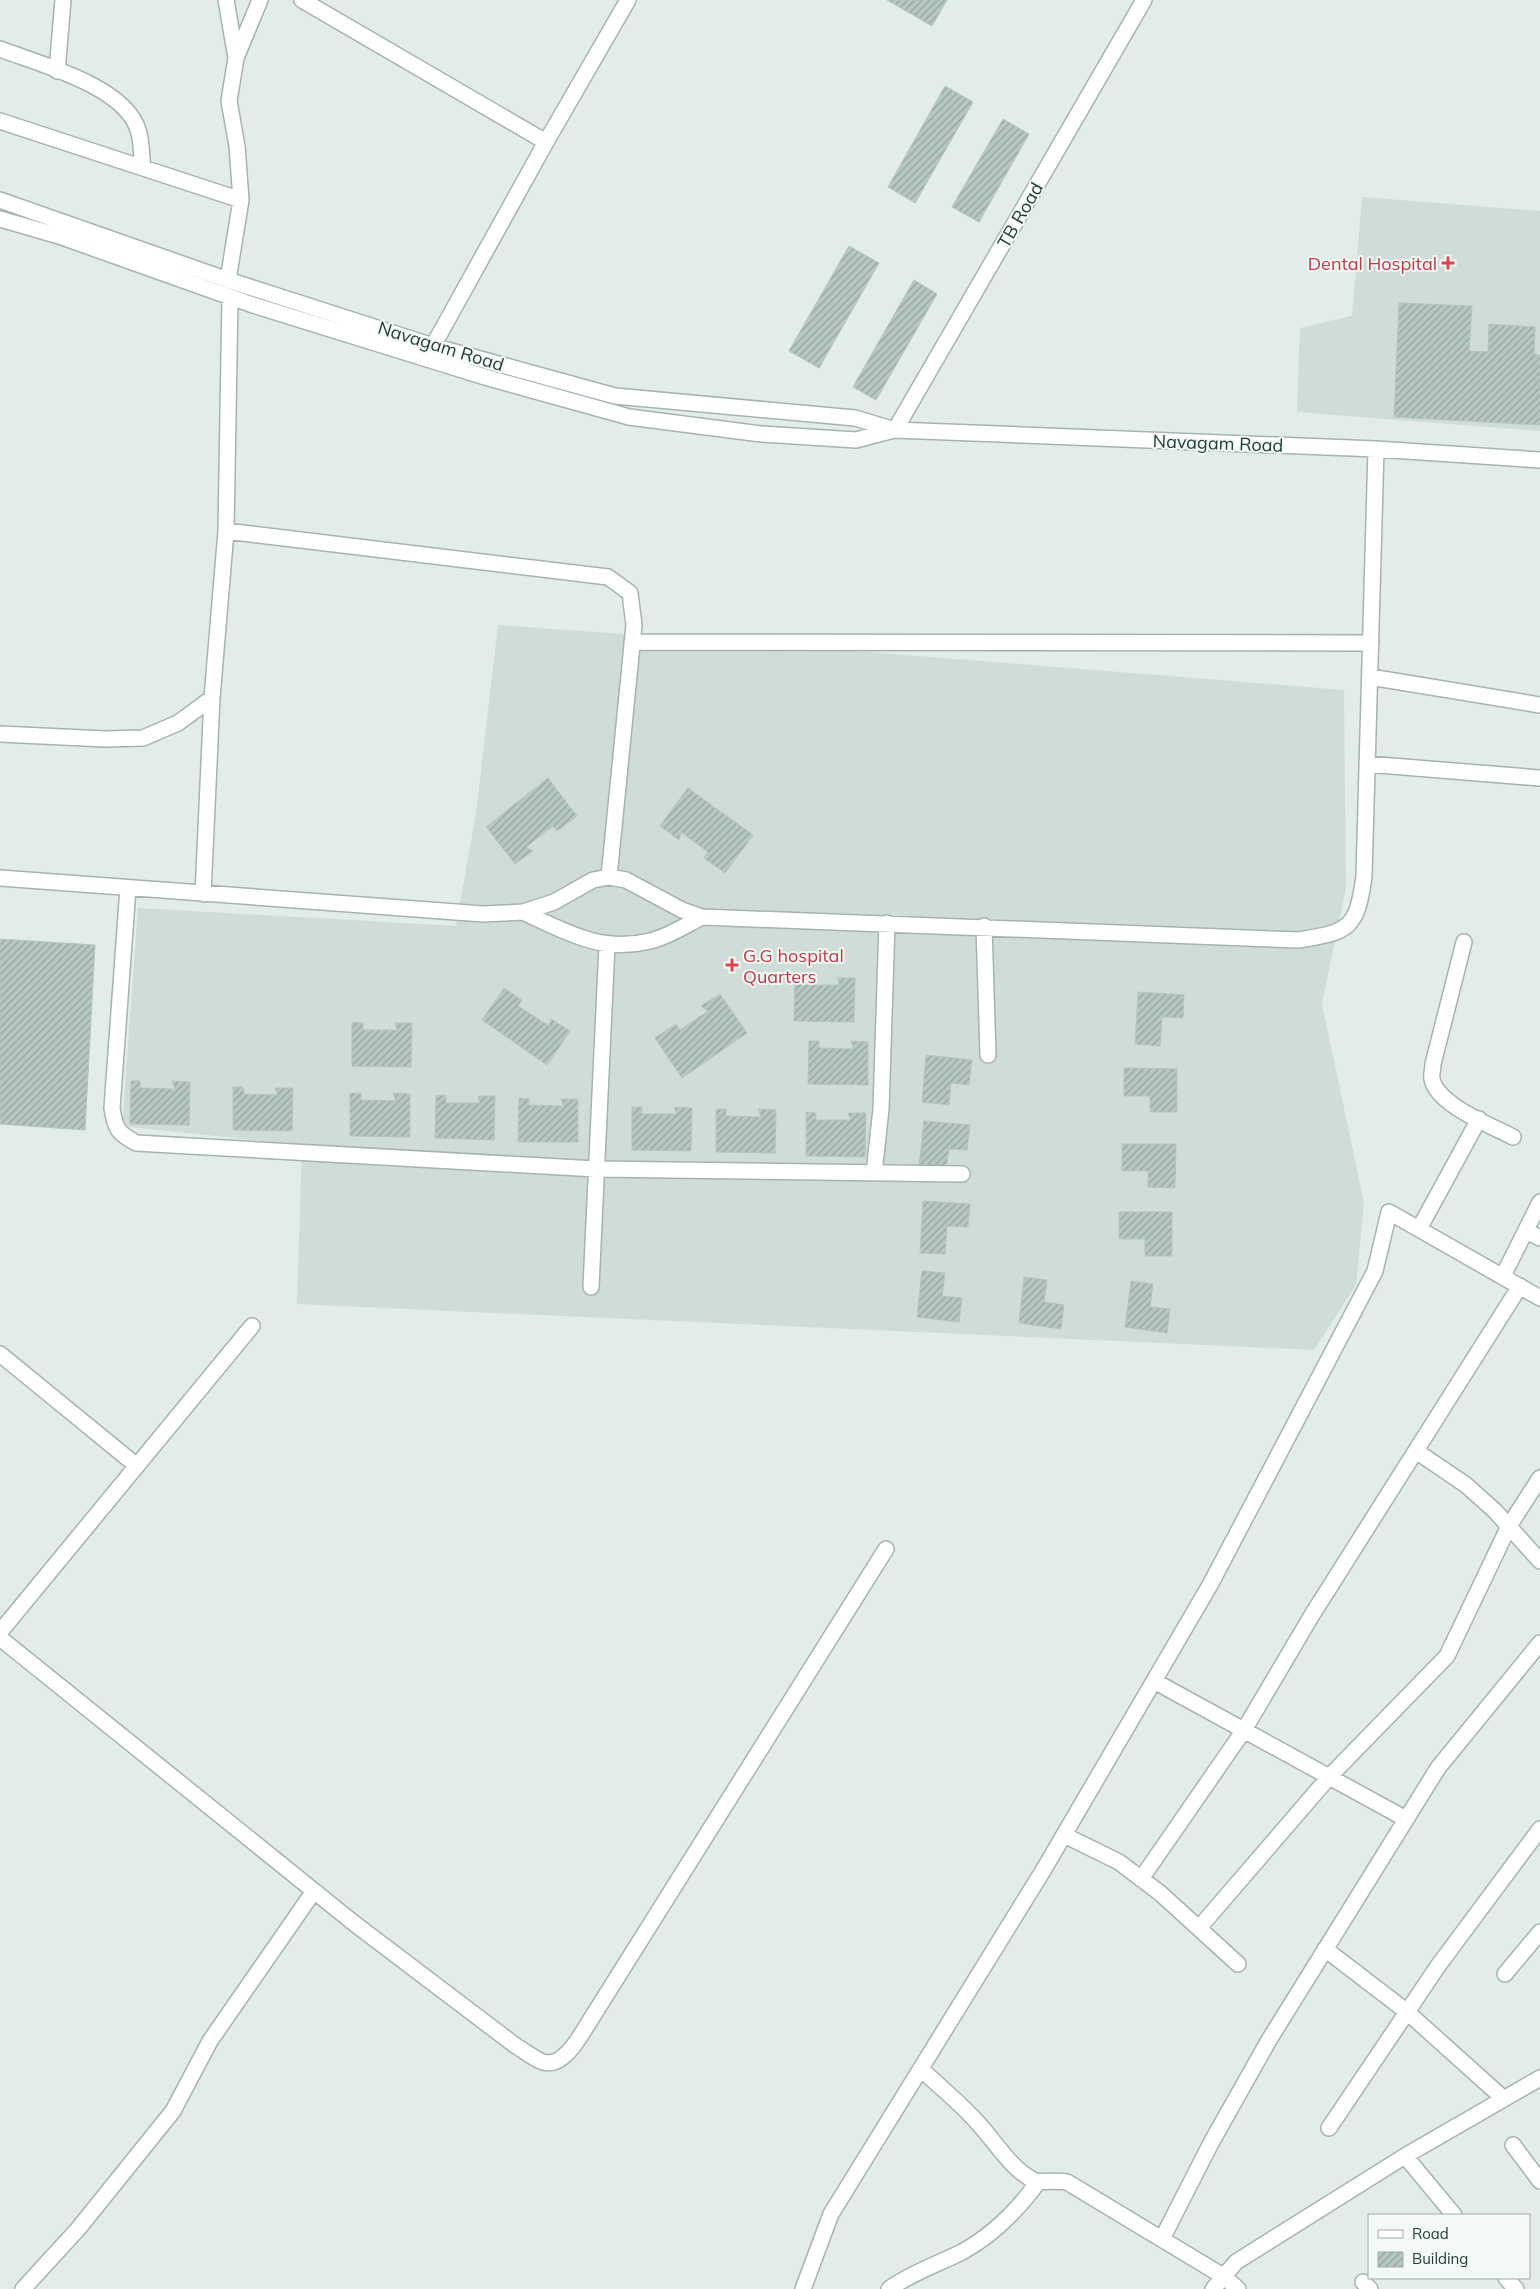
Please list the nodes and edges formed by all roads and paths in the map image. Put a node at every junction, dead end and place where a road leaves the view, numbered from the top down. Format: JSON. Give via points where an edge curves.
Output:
{"nodes":[{"id":1,"x":62,"y":0,"type":"edge"},
{"id":2,"x":226,"y":0,"type":"edge"},
{"id":3,"x":260,"y":0,"type":"edge"},
{"id":4,"x":302,"y":0,"type":"edge"},
{"id":5,"x":627,"y":0,"type":"edge"},
{"id":6,"x":1144,"y":0,"type":"edge"},
{"id":7,"x":0,"y":49,"type":"edge"},
{"id":8,"x":236,"y":58,"type":"junction"},
{"id":9,"x":57,"y":71,"type":"junction"},
{"id":10,"x":0,"y":121,"type":"edge"},
{"id":11,"x":546,"y":142,"type":"junction"},
{"id":12,"x":142,"y":168,"type":"junction"},
{"id":13,"x":0,"y":200,"type":"edge"},
{"id":14,"x":240,"y":200,"type":"junction"},
{"id":15,"x":0,"y":219,"type":"edge"},
{"id":16,"x":228,"y":280,"type":"junction"},
{"id":17,"x":230,"y":297,"type":"junction"},
{"id":18,"x":433,"y":346,"type":"junction"},
{"id":19,"x":896,"y":430,"type":"junction"},
{"id":20,"x":1376,"y":449,"type":"junction"},
{"id":21,"x":1540,"y":460,"type":"edge"},
{"id":22,"x":226,"y":531,"type":"junction"},
{"id":23,"x":632,"y":642,"type":"junction"},
{"id":24,"x":1370,"y":643,"type":"junction"},
{"id":25,"x":1370,"y":677,"type":"junction"},
{"id":26,"x":212,"y":698,"type":"junction"},
{"id":27,"x":1540,"y":705,"type":"edge"},
{"id":28,"x":0,"y":734,"type":"edge"},
{"id":29,"x":1367,"y":764,"type":"junction"},
{"id":30,"x":1540,"y":778,"type":"edge"},
{"id":31,"x":609,"y":877,"type":"junction"},
{"id":32,"x":0,"y":878,"type":"edge"},
{"id":33,"x":128,"y":888,"type":"junction"},
{"id":34,"x":203,"y":894,"type":"junction"},
{"id":35,"x":522,"y":912,"type":"junction"},
{"id":36,"x":702,"y":917,"type":"junction"},
{"id":37,"x":887,"y":923,"type":"junction"},
{"id":38,"x":984,"y":926,"type":"junction"},
{"id":39,"x":1464,"y":942,"type":"dead end"},
{"id":40,"x":606,"y":945,"type":"junction"},
{"id":41,"x":988,"y":1054,"type":"dead end"},
{"id":42,"x":1479,"y":1120,"type":"junction"},
{"id":43,"x":1513,"y":1137,"type":"dead end"},
{"id":44,"x":596,"y":1169,"type":"junction"},
{"id":45,"x":874,"y":1173,"type":"junction"},
{"id":46,"x":962,"y":1174,"type":"dead end"},
{"id":47,"x":1540,"y":1202,"type":"edge"},
{"id":48,"x":1419,"y":1229,"type":"junction"},
{"id":49,"x":1526,"y":1231,"type":"junction"},
{"id":50,"x":1540,"y":1238,"type":"edge"},
{"id":51,"x":1503,"y":1276,"type":"junction"},
{"id":52,"x":1520,"y":1286,"type":"junction"},
{"id":53,"x":591,"y":1287,"type":"dead end"},
{"id":54,"x":1540,"y":1298,"type":"edge"},
{"id":55,"x":252,"y":1326,"type":"dead end"},
{"id":56,"x":0,"y":1354,"type":"edge"},
{"id":57,"x":1416,"y":1451,"type":"junction"},
{"id":58,"x":137,"y":1466,"type":"junction"},
{"id":59,"x":1540,"y":1478,"type":"edge"},
{"id":60,"x":1509,"y":1526,"type":"junction"},
{"id":61,"x":886,"y":1549,"type":"dead end"},
{"id":62,"x":1540,"y":1561,"type":"edge"},
{"id":63,"x":0,"y":1632,"type":"edge"},
{"id":64,"x":0,"y":1638,"type":"edge"},
{"id":65,"x":1540,"y":1643,"type":"edge"},
{"id":66,"x":1154,"y":1681,"type":"junction"},
{"id":67,"x":1244,"y":1730,"type":"junction"},
{"id":68,"x":1329,"y":1777,"type":"junction"},
{"id":69,"x":1406,"y":1819,"type":"junction"},
{"id":70,"x":1540,"y":1830,"type":"edge"},
{"id":71,"x":1064,"y":1835,"type":"junction"},
{"id":72,"x":1141,"y":1879,"type":"junction"},
{"id":73,"x":314,"y":1891,"type":"junction"},
{"id":74,"x":1199,"y":1928,"type":"junction"},
{"id":75,"x":1540,"y":1932,"type":"edge"},
{"id":76,"x":1325,"y":1949,"type":"junction"},
{"id":77,"x":1238,"y":1964,"type":"dead end"},
{"id":78,"x":1505,"y":1974,"type":"dead end"},
{"id":79,"x":1406,"y":2011,"type":"junction"},
{"id":80,"x":921,"y":2068,"type":"junction"},
{"id":81,"x":1540,"y":2078,"type":"edge"},
{"id":82,"x":1504,"y":2099,"type":"junction"},
{"id":83,"x":1329,"y":2128,"type":"dead end"},
{"id":84,"x":1512,"y":2145,"type":"dead end"},
{"id":85,"x":1405,"y":2156,"type":"junction"},
{"id":86,"x":1540,"y":2181,"type":"edge"},
{"id":87,"x":1038,"y":2182,"type":"junction"},
{"id":88,"x":1453,"y":2214,"type":"edge"},
{"id":89,"x":1162,"y":2239,"type":"junction"},
{"id":90,"x":1224,"y":2276,"type":"junction"},
{"id":91,"x":1507,"y":2279,"type":"edge"},
{"id":92,"x":23,"y":2289,"type":"edge"},
{"id":93,"x":803,"y":2289,"type":"edge"},
{"id":94,"x":889,"y":2289,"type":"edge"},
{"id":95,"x":1213,"y":2289,"type":"edge"},
{"id":96,"x":1238,"y":2289,"type":"edge"},
{"id":97,"x":1516,"y":2289,"type":"edge"}],
"edges":[{"from":1,"to":9,"type":"street"},
{"from":2,"to":8,"type":"street"},
{"from":3,"to":8,"type":"street"},
{"from":4,"to":11,"type":"street"},
{"from":5,"to":11,"type":"street"},
{"from":6,"to":19,"type":"street","name":"TB Road"},
{"from":7,"to":9,"type":"street"},
{"from":8,"to":14,"type":"street","via":[[229,101],[237,146]]},
{"from":9,"to":12,"type":"street","via":[[99,88],[118,100],[138,130]]},
{"from":10,"to":12,"type":"street"},
{"from":11,"to":18,"type":"street"},
{"from":12,"to":14,"type":"street"},
{"from":13,"to":16,"type":"street","name":"Navagam Road"},
{"from":14,"to":16,"type":"street"},
{"from":15,"to":17,"type":"street","name":"Navagam Road","via":[[59,236]]},
{"from":16,"to":18,"type":"street","name":"Navagam Road"},
{"from":17,"to":19,"type":"street","name":"Navagam Road","via":[[485,377],[629,417],[761,434],[856,440]]},
{"from":17,"to":22,"type":"street"},
{"from":18,"to":19,"type":"street","name":"Navagam Road","via":[[615,396],[855,418]]},
{"from":19,"to":20,"type":"street","name":"Navagam Road"},
{"from":20,"to":21,"type":"street","name":"Navagam Road"},
{"from":20,"to":24,"type":"street"},
{"from":22,"to":23,"type":"street","via":[[608,577],[630,593],[634,625]]},
{"from":22,"to":26,"type":"street"},
{"from":23,"to":24,"type":"street"},
{"from":23,"to":31,"type":"street"},
{"from":24,"to":25,"type":"street"},
{"from":25,"to":27,"type":"street"},
{"from":25,"to":29,"type":"street"},
{"from":26,"to":28,"type":"street","via":[[178,723],[143,738]]},
{"from":26,"to":34,"type":"street"},
{"from":29,"to":30,"type":"street"},
{"from":29,"to":38,"type":"street","via":[[1361,900],[1354,919],[1344,929],[1299,940]]},
{"from":31,"to":35,"type":"street","via":[[593,880],[554,902]]},
{"from":31,"to":36,"type":"street","via":[[626,880]]},
{"from":32,"to":33,"type":"street"},
{"from":33,"to":34,"type":"street"},
{"from":33,"to":44,"type":"street","via":[[112,1108],[119,1134],[136,1143],[156,1145]]},
{"from":34,"to":35,"type":"street","via":[[483,914]]},
{"from":35,"to":40,"type":"street","via":[[572,935]]},
{"from":36,"to":37,"type":"street"},
{"from":36,"to":40,"type":"street","via":[[652,941]]},
{"from":37,"to":38,"type":"street"},
{"from":37,"to":45,"type":"street","via":[[881,1109]]},
{"from":38,"to":41,"type":"street"},
{"from":39,"to":42,"type":"street","via":[[1432,1079],[1436,1089],[1454,1106]]},
{"from":40,"to":44,"type":"street"},
{"from":42,"to":43,"type":"street"},
{"from":42,"to":48,"type":"street"},
{"from":44,"to":45,"type":"street"},
{"from":44,"to":53,"type":"street"},
{"from":45,"to":46,"type":"street"},
{"from":47,"to":49,"type":"street"},
{"from":48,"to":51,"type":"street"},
{"from":48,"to":66,"type":"street","via":[[1390,1212],[1376,1271],[1210,1585]]},
{"from":49,"to":50,"type":"street"},
{"from":49,"to":51,"type":"street"},
{"from":51,"to":52,"type":"street"},
{"from":52,"to":54,"type":"street"},
{"from":52,"to":57,"type":"street"},
{"from":55,"to":58,"type":"street"},
{"from":56,"to":58,"type":"street"},
{"from":57,"to":60,"type":"street","via":[[1466,1485]]},
{"from":57,"to":67,"type":"street"},
{"from":58,"to":63,"type":"street"},
{"from":59,"to":60,"type":"street"},
{"from":60,"to":62,"type":"street"},
{"from":60,"to":68,"type":"street","via":[[1447,1656]]},
{"from":61,"to":73,"type":"street","via":[[586,2027],[570,2051],[556,2061],[545,2063],[516,2046]]},
{"from":64,"to":73,"type":"street"},
{"from":65,"to":69,"type":"street","via":[[1438,1768]]},
{"from":66,"to":67,"type":"street"},
{"from":66,"to":71,"type":"street"},
{"from":67,"to":68,"type":"street"},
{"from":67,"to":72,"type":"street"},
{"from":68,"to":69,"type":"street"},
{"from":68,"to":74,"type":"street"},
{"from":69,"to":76,"type":"street"},
{"from":70,"to":79,"type":"street"},
{"from":71,"to":72,"type":"street","via":[[1119,1862]]},
{"from":71,"to":80,"type":"street"},
{"from":72,"to":74,"type":"street"},
{"from":73,"to":92,"type":"street","via":[[210,2041],[173,2111],[78,2229]]},
{"from":74,"to":77,"type":"street"},
{"from":75,"to":78,"type":"street"},
{"from":76,"to":79,"type":"street"},
{"from":76,"to":89,"type":"street","via":[[1211,2143]]},
{"from":79,"to":82,"type":"street"},
{"from":79,"to":83,"type":"street"},
{"from":80,"to":87,"type":"street","via":[[976,2121],[1022,2172]]},
{"from":80,"to":93,"type":"street","via":[[831,2214]]},
{"from":81,"to":82,"type":"street"},
{"from":82,"to":85,"type":"street"},
{"from":84,"to":86,"type":"street"},
{"from":85,"to":88,"type":"street"},
{"from":85,"to":90,"type":"street","via":[[1236,2262]]},
{"from":87,"to":89,"type":"street","via":[[1067,2182]]},
{"from":87,"to":94,"type":"street","via":[[1017,2210],[989,2235]]},
{"from":89,"to":90,"type":"street"},
{"from":90,"to":95,"type":"street"},
{"from":90,"to":96,"type":"street"},
{"from":91,"to":97,"type":"street"}]}
